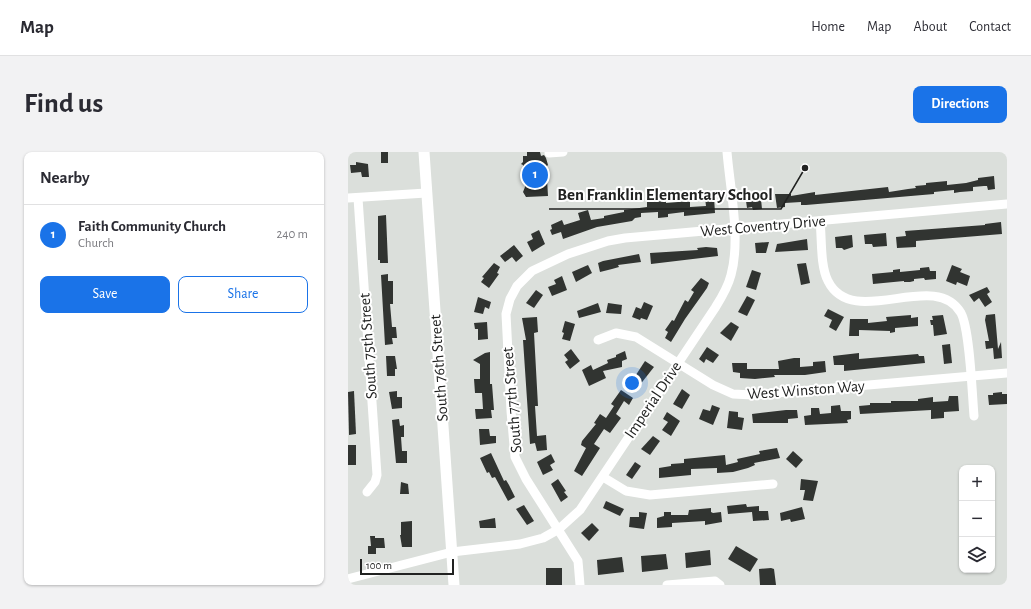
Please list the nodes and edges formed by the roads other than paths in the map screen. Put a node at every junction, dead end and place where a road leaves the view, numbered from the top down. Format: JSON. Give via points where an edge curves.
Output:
{"nodes":[{"id":1,"x":424,"y":152,"type":"edge"},
{"id":2,"x":563,"y":152,"type":"edge"},
{"id":3,"x":727,"y":152,"type":"edge"},
{"id":4,"x":549,"y":153,"type":"edge"},
{"id":5,"x":426,"y":193,"type":"junction"},
{"id":6,"x":348,"y":198,"type":"edge"},
{"id":7,"x":358,"y":198,"type":"junction"},
{"id":8,"x":1007,"y":204,"type":"edge"},
{"id":9,"x":820,"y":221,"type":"junction"},
{"id":10,"x":734,"y":228,"type":"junction"},
{"id":11,"x":526,"y":275,"type":"joint"},
{"id":12,"x":598,"y":340,"type":"dead end"},
{"id":13,"x":677,"y":364,"type":"junction"},
{"id":14,"x":1007,"y":373,"type":"edge"},
{"id":15,"x":970,"y":376,"type":"junction"},
{"id":16,"x":974,"y":416,"type":"dead end"},
{"id":17,"x":603,"y":477,"type":"junction"},
{"id":18,"x":773,"y":484,"type":"dead end"},
{"id":19,"x":367,"y":492,"type":"dead end"},
{"id":20,"x":559,"y":529,"type":"junction"},
{"id":21,"x":452,"y":552,"type":"junction"},
{"id":22,"x":348,"y":579,"type":"edge"},
{"id":23,"x":454,"y":585,"type":"edge"},
{"id":24,"x":580,"y":585,"type":"edge"},
{"id":25,"x":667,"y":585,"type":"edge"},
{"id":26,"x":720,"y":585,"type":"edge"}],
"edges":[{"from":1,"to":5,"type":"main road","name":"South 76th Street"},
{"from":2,"to":4,"type":"street"},
{"from":3,"to":10,"type":"street","name":"Imperial Drive"},
{"from":5,"to":7,"type":"street"},
{"from":5,"to":21,"type":"main road","name":"South 76th Street"},
{"from":6,"to":7,"type":"street"},
{"from":7,"to":19,"type":"street","name":"South 75th Street","via":[[377,474],[375,482]]},
{"from":8,"to":9,"type":"street","name":"West Coventry Drive"},
{"from":9,"to":10,"type":"street","name":"West Coventry Drive"},
{"from":9,"to":15,"type":"street","via":[[826,277],[844,298],[858,302],[934,296],[945,299],[956,307],[965,325]]},
{"from":10,"to":11,"type":"street","name":"West Coventry Drive","via":[[608,241],[568,254]]},
{"from":10,"to":13,"type":"street","name":"Imperial Drive","via":[[734,259],[727,288]]},
{"from":11,"to":20,"type":"street","name":"South 77th Street","via":[[510,299],[505,320],[513,446],[520,468]]},
{"from":12,"to":13,"type":"street","name":"West Winston Way","via":[[616,334],[629,335]]},
{"from":13,"to":15,"type":"street","name":"West Winston Way","via":[[732,394],[753,395]]},
{"from":13,"to":17,"type":"street","name":"Imperial Drive"},
{"from":14,"to":15,"type":"street","name":"West Winston Way"},
{"from":15,"to":16,"type":"street"},
{"from":17,"to":18,"type":"street","via":[[626,491],[650,495]]},
{"from":17,"to":20,"type":"street","name":"Imperial Drive","via":[[580,510]]},
{"from":20,"to":21,"type":"street","name":"Imperial Drive","via":[[543,538],[520,544]]},
{"from":20,"to":24,"type":"street","name":"South 77th Street","via":[[578,561]]},
{"from":21,"to":22,"type":"street","name":"Imperial Drive"},
{"from":21,"to":23,"type":"main road","name":"South 76th Street"},
{"from":25,"to":26,"type":"street","via":[[715,581]]}]}
